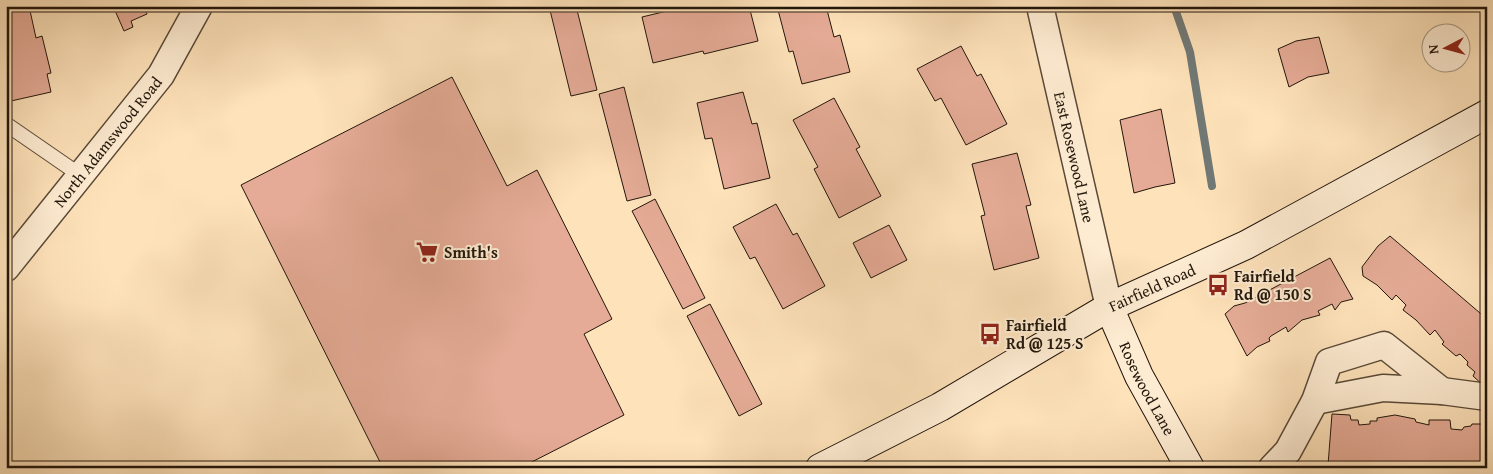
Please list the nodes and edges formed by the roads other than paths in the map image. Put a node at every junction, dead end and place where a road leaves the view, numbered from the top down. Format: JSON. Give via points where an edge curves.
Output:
{"nodes":[{"id":1,"x":199,"y":6,"type":"edge"},
{"id":2,"x":1040,"y":6,"type":"edge"},
{"id":3,"x":1487,"y":114,"type":"edge"},
{"id":4,"x":6,"y":124,"type":"edge"},
{"id":5,"x":80,"y":176,"type":"junction"},
{"id":6,"x":6,"y":268,"type":"edge"},
{"id":7,"x":1109,"y":307,"type":"junction"},
{"id":8,"x":1442,"y":391,"type":"junction"},
{"id":9,"x":1487,"y":397,"type":"edge"},
{"id":10,"x":1315,"y":401,"type":"junction"},
{"id":11,"x":820,"y":468,"type":"edge"},
{"id":12,"x":1190,"y":468,"type":"edge"},
{"id":13,"x":1272,"y":468,"type":"edge"}],
"edges":[{"from":1,"to":5,"type":"street","name":"North Adamswood Road","via":[[161,74]]},
{"from":2,"to":7,"type":"street","name":"East Rosewood Lane"},
{"from":3,"to":7,"type":"street","name":"Fairfield Road","via":[[1246,245]]},
{"from":4,"to":5,"type":"lane"},
{"from":5,"to":6,"type":"street","name":"North Adamswood Road"},
{"from":7,"to":11,"type":"street","name":"Fairfield Road","via":[[940,407]]},
{"from":7,"to":12,"type":"street","name":"Rosewood Lane","via":[[1139,376]]},
{"from":8,"to":9,"type":"street"},
{"from":8,"to":10,"type":"street","via":[[1384,388]]},
{"from":8,"to":10,"type":"street","via":[[1384,345],[1329,362]]},
{"from":10,"to":13,"type":"street","via":[[1288,452]]}]}
